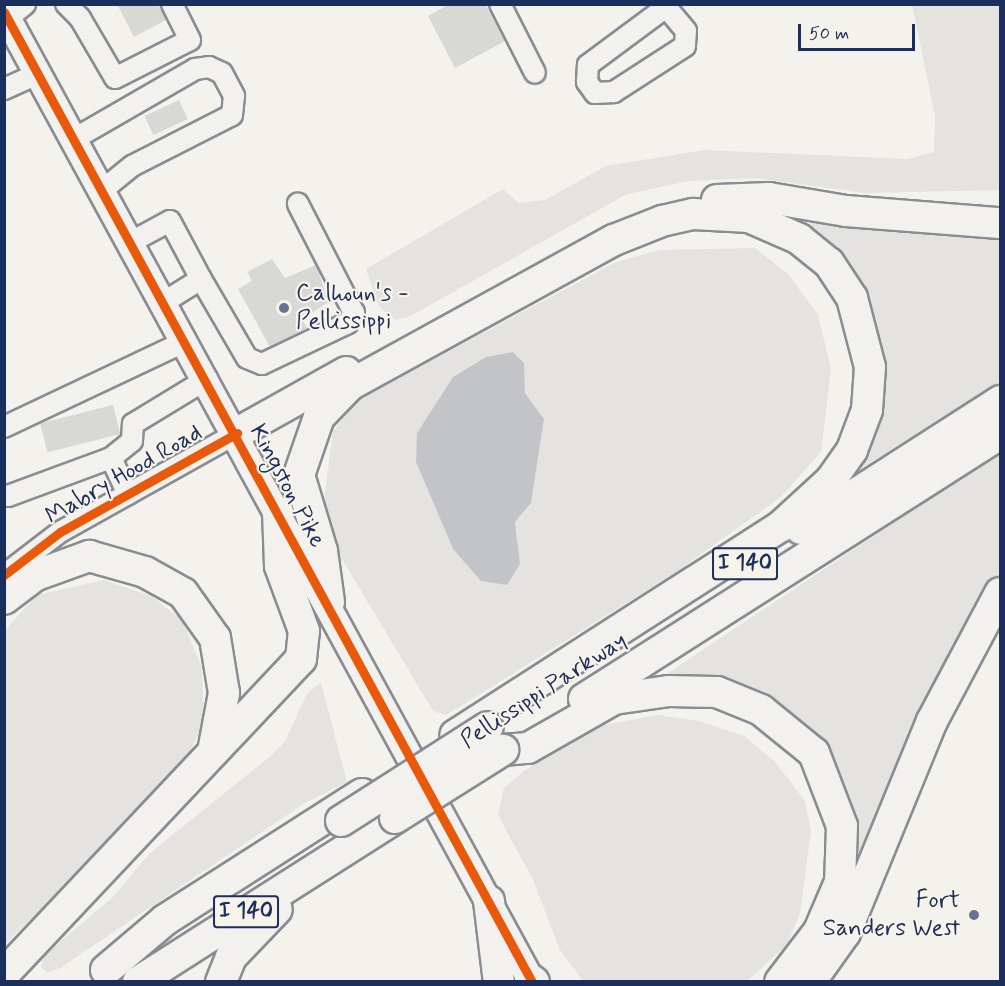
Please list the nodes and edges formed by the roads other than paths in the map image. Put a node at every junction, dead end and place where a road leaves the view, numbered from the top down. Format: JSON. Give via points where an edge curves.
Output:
{"nodes":[{"id":1,"x":66,"y":4,"type":"edge"},
{"id":2,"x":172,"y":4,"type":"edge"},
{"id":3,"x":500,"y":4,"type":"edge"},
{"id":4,"x":666,"y":6,"type":"edge"},
{"id":5,"x":12,"y":12,"type":"edge"},
{"id":6,"x":535,"y":73,"type":"dead end"},
{"id":7,"x":38,"y":74,"type":"junction"},
{"id":8,"x":4,"y":89,"type":"edge"},
{"id":9,"x":74,"y":139,"type":"junction"},
{"id":10,"x":102,"y":190,"type":"junction"},
{"id":11,"x":298,"y":204,"type":"dead end"},
{"id":12,"x":1000,"y":224,"type":"edge"},
{"id":13,"x":131,"y":242,"type":"junction"},
{"id":14,"x":201,"y":279,"type":"junction"},
{"id":15,"x":164,"y":302,"type":"junction"},
{"id":16,"x":186,"y":341,"type":"junction"},
{"id":17,"x":207,"y":379,"type":"junction"},
{"id":18,"x":1000,"y":401,"type":"edge"},
{"id":19,"x":4,"y":427,"type":"edge"},
{"id":20,"x":237,"y":433,"type":"junction"},
{"id":21,"x":1000,"y":434,"type":"edge"},
{"id":22,"x":111,"y":458,"type":"junction"},
{"id":23,"x":128,"y":494,"type":"junction"},
{"id":24,"x":8,"y":496,"type":"dead end"},
{"id":25,"x":278,"y":512,"type":"junction"},
{"id":26,"x":4,"y":575,"type":"edge"},
{"id":27,"x":1000,"y":592,"type":"edge"},
{"id":28,"x":4,"y":599,"type":"edge"},
{"id":29,"x":328,"y":603,"type":"junction"},
{"id":30,"x":496,"y":739,"type":"junction"},
{"id":31,"x":213,"y":752,"type":"junction"},
{"id":32,"x":353,"y":839,"type":"junction"},
{"id":33,"x":489,"y":901,"type":"junction"},
{"id":34,"x":4,"y":974,"type":"edge"},
{"id":35,"x":97,"y":976,"type":"edge"},
{"id":36,"x":532,"y":980,"type":"edge"},
{"id":37,"x":138,"y":981,"type":"edge"},
{"id":38,"x":221,"y":981,"type":"edge"},
{"id":39,"x":499,"y":981,"type":"edge"},
{"id":40,"x":780,"y":981,"type":"edge"},
{"id":41,"x":810,"y":981,"type":"edge"}],
"edges":[{"from":1,"to":2,"type":"street","via":[[80,18],[114,78],[190,40]]},
{"from":3,"to":6,"type":"street"},
{"from":4,"to":4,"type":"street","via":[[686,30],[685,46],[614,92],[595,93],[587,82],[588,65]]},
{"from":5,"to":7,"type":"main road","name":"Kingston Pike"},
{"from":7,"to":8,"type":"street"},
{"from":7,"to":9,"type":"main road","name":"Kingston Pike"},
{"from":9,"to":10,"type":"main road","name":"Kingston Pike"},
{"from":9,"to":10,"type":"street","via":[[195,69],[209,67],[222,73],[234,96],[232,115],[132,166]]},
{"from":10,"to":13,"type":"main road","name":"Kingston Pike"},
{"from":11,"to":14,"type":"street","via":[[354,313],[348,323],[262,364],[246,358]]},
{"from":12,"to":20,"type":"highway","via":[[846,211],[769,198],[697,201],[626,224]]},
{"from":13,"to":14,"type":"street","via":[[170,221]]},
{"from":13,"to":15,"type":"main road","name":"Kingston Pike"},
{"from":14,"to":15,"type":"street"},
{"from":15,"to":16,"type":"main road","name":"Kingston Pike"},
{"from":16,"to":17,"type":"main road","name":"Kingston Pike"},
{"from":16,"to":19,"type":"street"},
{"from":17,"to":20,"type":"main road","name":"Kingston Pike"},
{"from":17,"to":22,"type":"street","via":[[133,424],[132,441]]},
{"from":18,"to":30,"type":"highway","name":"Pellissippi Parkway","number":"I 140"},
{"from":20,"to":23,"type":"street","name":"Mabry Hood Road"},
{"from":20,"to":25,"type":"main road","name":"Kingston Pike"},
{"from":21,"to":30,"type":"highway","name":"Pellissippi Parkway","number":"I 140"},
{"from":22,"to":23,"type":"street"},
{"from":22,"to":24,"type":"street"},
{"from":23,"to":26,"type":"street","name":"Mabry Hood Road","via":[[60,532]]},
{"from":25,"to":29,"type":"main road","name":"Kingston Pike"},
{"from":25,"to":31,"type":"highway","via":[[280,566],[304,631],[302,659]]},
{"from":27,"to":41,"type":"highway","via":[[932,721],[845,933]]},
{"from":28,"to":31,"type":"highway","via":[[34,576],[89,556],[145,572],[183,593],[215,638],[224,693]]},
{"from":29,"to":33,"type":"main road","name":"Kingston Pike"},
{"from":29,"to":35,"type":"highway","via":[[322,551],[299,475],[319,417],[350,385],[614,240],[662,221],[693,214],[749,217],[799,239],[829,263],[852,298],[870,367],[867,410],[852,450],[830,481],[781,526],[165,920]]},
{"from":30,"to":32,"type":"highway","name":"Pellissippi Parkway","number":"I 140","bridge":true},
{"from":30,"to":32,"type":"highway","name":"Pellissippi Parkway","number":"I 140","bridge":true,"via":[[395,818]]},
{"from":30,"to":40,"type":"highway","via":[[528,748],[614,699],[669,691],[717,692],[761,710],[814,753],[842,826],[840,882],[819,931]]},
{"from":31,"to":34,"type":"highway"},
{"from":32,"to":35,"type":"highway","name":"Pellissippi Parkway","number":"I 140"},
{"from":32,"to":37,"type":"highway","name":"Pellissippi Parkway","number":"I 140"},
{"from":32,"to":38,"type":"highway","via":[[251,931]]},
{"from":33,"to":36,"type":"main road","name":"Kingston Pike"},
{"from":33,"to":39,"type":"highway"}]}
